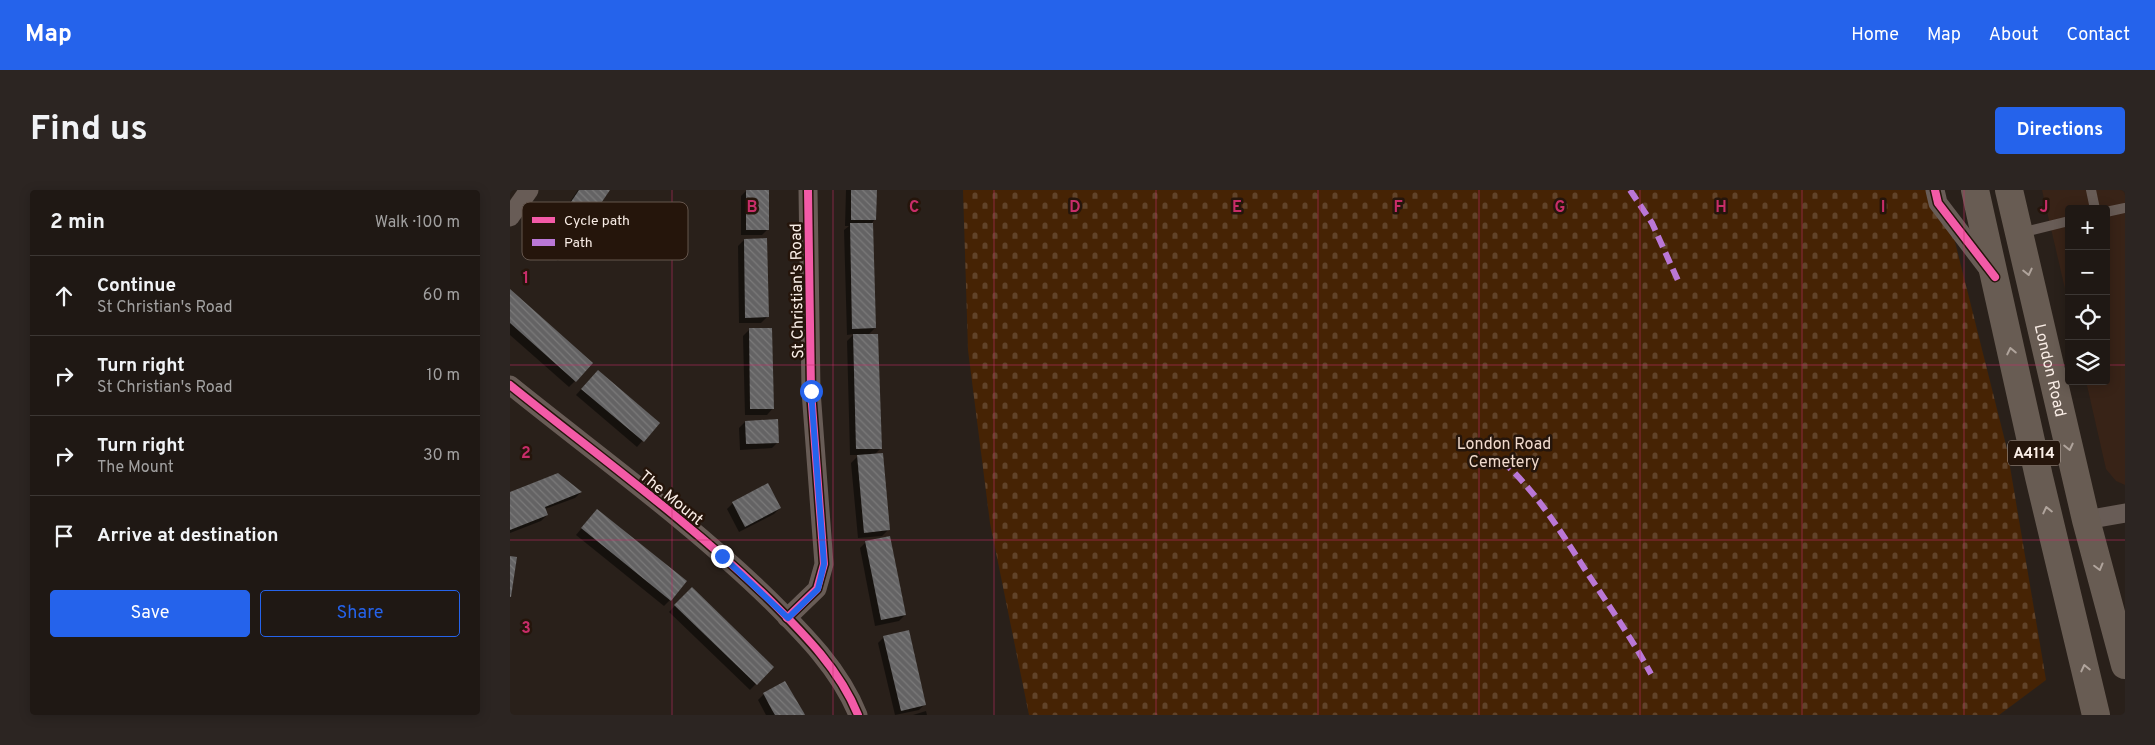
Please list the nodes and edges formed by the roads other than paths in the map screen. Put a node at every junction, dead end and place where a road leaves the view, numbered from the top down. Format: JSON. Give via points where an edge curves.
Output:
{"nodes":[{"id":1,"x":528,"y":190,"type":"edge"},
{"id":2,"x":808,"y":190,"type":"edge"},
{"id":3,"x":1935,"y":190,"type":"edge"},
{"id":4,"x":1976,"y":190,"type":"edge"},
{"id":5,"x":2009,"y":190,"type":"edge"},
{"id":6,"x":2091,"y":190,"type":"edge"},
{"id":7,"x":2094,"y":205,"type":"edge"},
{"id":8,"x":2125,"y":208,"type":"edge"},
{"id":9,"x":2110,"y":211,"type":"edge"},
{"id":10,"x":510,"y":217,"type":"edge"},
{"id":11,"x":2065,"y":222,"type":"edge"},
{"id":12,"x":2019,"y":233,"type":"junction"},
{"id":13,"x":1995,"y":277,"type":"junction"},
{"id":14,"x":510,"y":385,"type":"edge"},
{"id":15,"x":2125,"y":512,"type":"edge"},
{"id":16,"x":2086,"y":520,"type":"junction"},
{"id":17,"x":788,"y":618,"type":"junction"},
{"id":18,"x":2125,"y":665,"type":"edge"},
{"id":19,"x":858,"y":715,"type":"edge"},
{"id":20,"x":2096,"y":715,"type":"edge"}],
"edges":[{"from":1,"to":10,"type":"street"},
{"from":2,"to":17,"type":"street","name":"St Christian's Road","via":[[811,391],[824,564],[818,589]]},
{"from":3,"to":13,"type":"street","via":[[1938,203]]},
{"from":4,"to":13,"type":"highway","number":"A4114"},
{"from":5,"to":12,"type":"highway","name":"London Road","number":"A4114"},
{"from":6,"to":7,"type":"lane"},
{"from":8,"to":9,"type":"lane"},
{"from":11,"to":12,"type":"lane"},
{"from":12,"to":16,"type":"highway","name":"London Road","number":"A4114","one_way":true},
{"from":20,"to":13,"type":"highway","number":"A4114","one_way":true},
{"from":14,"to":17,"type":"street","name":"The Mount","via":[[687,526]]},
{"from":15,"to":16,"type":"street"},
{"from":16,"to":18,"type":"highway","name":"London Road","number":"A4114","one_way":true},
{"from":17,"to":19,"type":"street","name":"The Mount","via":[[836,673]]}]}
